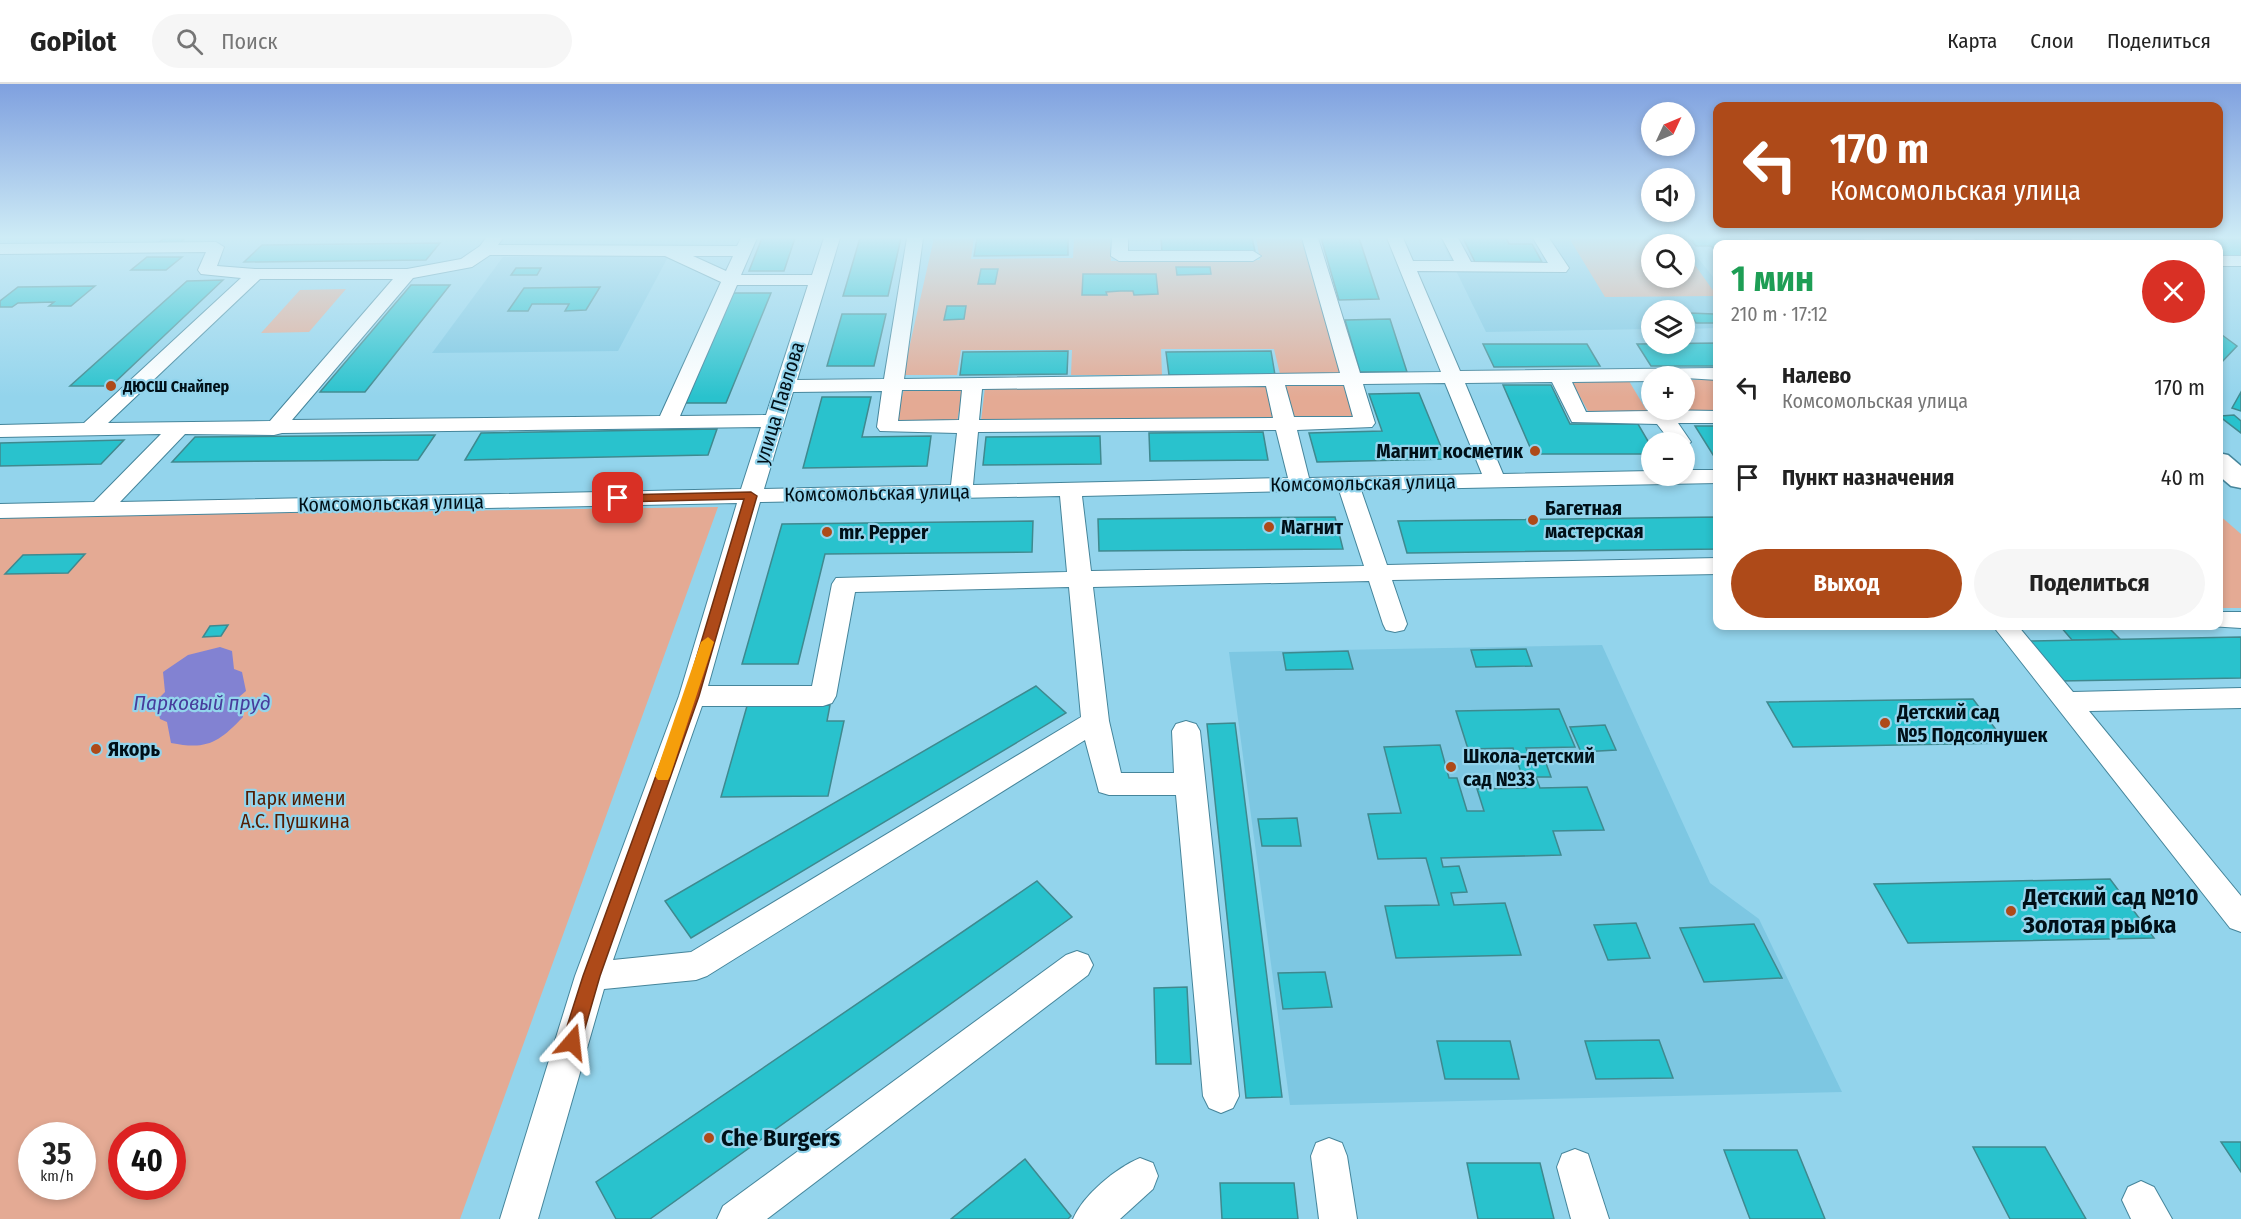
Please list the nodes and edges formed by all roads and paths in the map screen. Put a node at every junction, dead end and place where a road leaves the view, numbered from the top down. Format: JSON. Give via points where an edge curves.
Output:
{"nodes":[{"id":1,"x":237,"y":291,"type":"edge"},
{"id":2,"x":392,"y":291,"type":"edge"},
{"id":3,"x":726,"y":291,"type":"edge"},
{"id":4,"x":814,"y":291,"type":"edge"},
{"id":5,"x":907,"y":291,"type":"edge"},
{"id":6,"x":1325,"y":291,"type":"edge"},
{"id":7,"x":1417,"y":291,"type":"edge"},
{"id":8,"x":1713,"y":374,"type":"edge"},
{"id":9,"x":1632,"y":375,"type":"junction"},
{"id":10,"x":1559,"y":376,"type":"junction"},
{"id":11,"x":1453,"y":378,"type":"junction"},
{"id":12,"x":1351,"y":379,"type":"junction"},
{"id":13,"x":1274,"y":380,"type":"junction"},
{"id":14,"x":973,"y":383,"type":"junction"},
{"id":15,"x":894,"y":384,"type":"junction"},
{"id":16,"x":784,"y":386,"type":"junction"},
{"id":17,"x":1641,"y":387,"type":"edge"},
{"id":18,"x":1641,"y":412,"type":"edge"},
{"id":19,"x":1695,"y":414,"type":"edge"},
{"id":20,"x":1713,"y":416,"type":"edge"},
{"id":21,"x":668,"y":421,"type":"junction"},
{"id":22,"x":774,"y":421,"type":"junction"},
{"id":23,"x":1285,"y":422,"type":"junction"},
{"id":24,"x":969,"y":426,"type":"junction"},
{"id":25,"x":89,"y":429,"type":"junction"},
{"id":26,"x":274,"y":429,"type":"junction"},
{"id":27,"x":177,"y":430,"type":"junction"},
{"id":28,"x":0,"y":431,"type":"edge"},
{"id":29,"x":1695,"y":460,"type":"edge"},
{"id":30,"x":1710,"y":476,"type":"edge"},
{"id":31,"x":1495,"y":480,"type":"junction"},
{"id":32,"x":1348,"y":483,"type":"junction"},
{"id":33,"x":1300,"y":484,"type":"junction"},
{"id":34,"x":1070,"y":489,"type":"junction"},
{"id":35,"x":962,"y":492,"type":"junction"},
{"id":36,"x":751,"y":496,"type":"junction"},
{"id":37,"x":100,"y":509,"type":"junction"},
{"id":38,"x":0,"y":511,"type":"edge"},
{"id":39,"x":1713,"y":566,"type":"edge"},
{"id":40,"x":1378,"y":573,"type":"junction"},
{"id":41,"x":1082,"y":579,"type":"junction"},
{"id":42,"x":2223,"y":620,"type":"edge"},
{"id":43,"x":2241,"y":620,"type":"edge"},
{"id":44,"x":1395,"y":624,"type":"dead end"},
{"id":45,"x":2008,"y":630,"type":"edge"},
{"id":46,"x":692,"y":696,"type":"junction"},
{"id":47,"x":2241,"y":698,"type":"edge"},
{"id":48,"x":2067,"y":702,"type":"junction"},
{"id":49,"x":1095,"y":721,"type":"junction"},
{"id":50,"x":1186,"y":731,"type":"dead end"},
{"id":51,"x":1189,"y":784,"type":"junction"},
{"id":52,"x":2241,"y":919,"type":"edge"},
{"id":53,"x":1077,"y":965,"type":"dead end"},
{"id":54,"x":591,"y":976,"type":"junction"},
{"id":55,"x":1221,"y":1096,"type":"dead end"},
{"id":56,"x":1329,"y":1156,"type":"dead end"},
{"id":57,"x":1575,"y":1167,"type":"dead end"},
{"id":58,"x":1140,"y":1176,"type":"dead end"},
{"id":59,"x":519,"y":1219,"type":"edge"},
{"id":60,"x":736,"y":1219,"type":"edge"},
{"id":61,"x":1092,"y":1219,"type":"edge"},
{"id":62,"x":1338,"y":1219,"type":"edge"},
{"id":63,"x":1590,"y":1219,"type":"edge"}],
"edges":[{"from":1,"to":25,"type":"street"},
{"from":2,"to":26,"type":"street"},
{"from":3,"to":21,"type":"street"},
{"from":4,"to":16,"type":"street","name":"улица Павлова"},
{"from":5,"to":15,"type":"street"},
{"from":6,"to":12,"type":"street"},
{"from":7,"to":11,"type":"street"},
{"from":8,"to":9,"type":"street"},
{"from":9,"to":10,"type":"street"},
{"from":9,"to":17,"type":"street"},
{"from":10,"to":11,"type":"street"},
{"from":10,"to":18,"type":"street","via":[[1579,418]]},
{"from":11,"to":12,"type":"street"},
{"from":11,"to":31,"type":"street"},
{"from":12,"to":13,"type":"street"},
{"from":12,"to":23,"type":"street","via":[[1365,423]]},
{"from":13,"to":14,"type":"street"},
{"from":13,"to":23,"type":"street"},
{"from":14,"to":15,"type":"street"},
{"from":14,"to":24,"type":"street"},
{"from":15,"to":16,"type":"street"},
{"from":15,"to":24,"type":"street","via":[[887,427]]},
{"from":16,"to":22,"type":"street","name":"улица Павлова"},
{"from":19,"to":20,"type":"street"},
{"from":21,"to":22,"type":"street"},
{"from":21,"to":26,"type":"street"},
{"from":22,"to":36,"type":"street","name":"улица Павлова"},
{"from":23,"to":24,"type":"street"},
{"from":23,"to":33,"type":"street"},
{"from":24,"to":35,"type":"street"},
{"from":25,"to":27,"type":"street"},
{"from":25,"to":28,"type":"street"},
{"from":26,"to":27,"type":"street"},
{"from":27,"to":37,"type":"street"},
{"from":29,"to":30,"type":"street"},
{"from":30,"to":31,"type":"street","name":"Комсомольская улица"},
{"from":31,"to":32,"type":"street","name":"Комсомольская улица"},
{"from":32,"to":33,"type":"street","name":"Комсомольская улица"},
{"from":32,"to":40,"type":"street"},
{"from":33,"to":34,"type":"street","name":"Комсомольская улица"},
{"from":34,"to":35,"type":"street","name":"Комсомольская улица"},
{"from":34,"to":41,"type":"street"},
{"from":35,"to":36,"type":"street","name":"Комсомольская улица"},
{"from":36,"to":37,"type":"street","name":"Комсомольская улица"},
{"from":36,"to":46,"type":"street","name":"улица Павлова"},
{"from":37,"to":38,"type":"street","name":"Комсомольская улица"},
{"from":39,"to":40,"type":"street"},
{"from":40,"to":41,"type":"street"},
{"from":40,"to":44,"type":"street"},
{"from":41,"to":46,"type":"street","via":[[844,584],[823,696]]},
{"from":41,"to":49,"type":"street"},
{"from":42,"to":43,"type":"street"},
{"from":45,"to":48,"type":"street"},
{"from":46,"to":54,"type":"street","name":"улица Павлова"},
{"from":47,"to":48,"type":"street"},
{"from":48,"to":52,"type":"street"},
{"from":49,"to":51,"type":"street","via":[[1109,784]]},
{"from":49,"to":54,"type":"street","via":[[696,966]]},
{"from":50,"to":51,"type":"street"},
{"from":51,"to":55,"type":"street"},
{"from":53,"to":60,"type":"street"},
{"from":54,"to":59,"type":"street","name":"улица Павлова"},
{"from":56,"to":62,"type":"street"},
{"from":57,"to":63,"type":"street"},
{"from":58,"to":61,"type":"street"}]}
